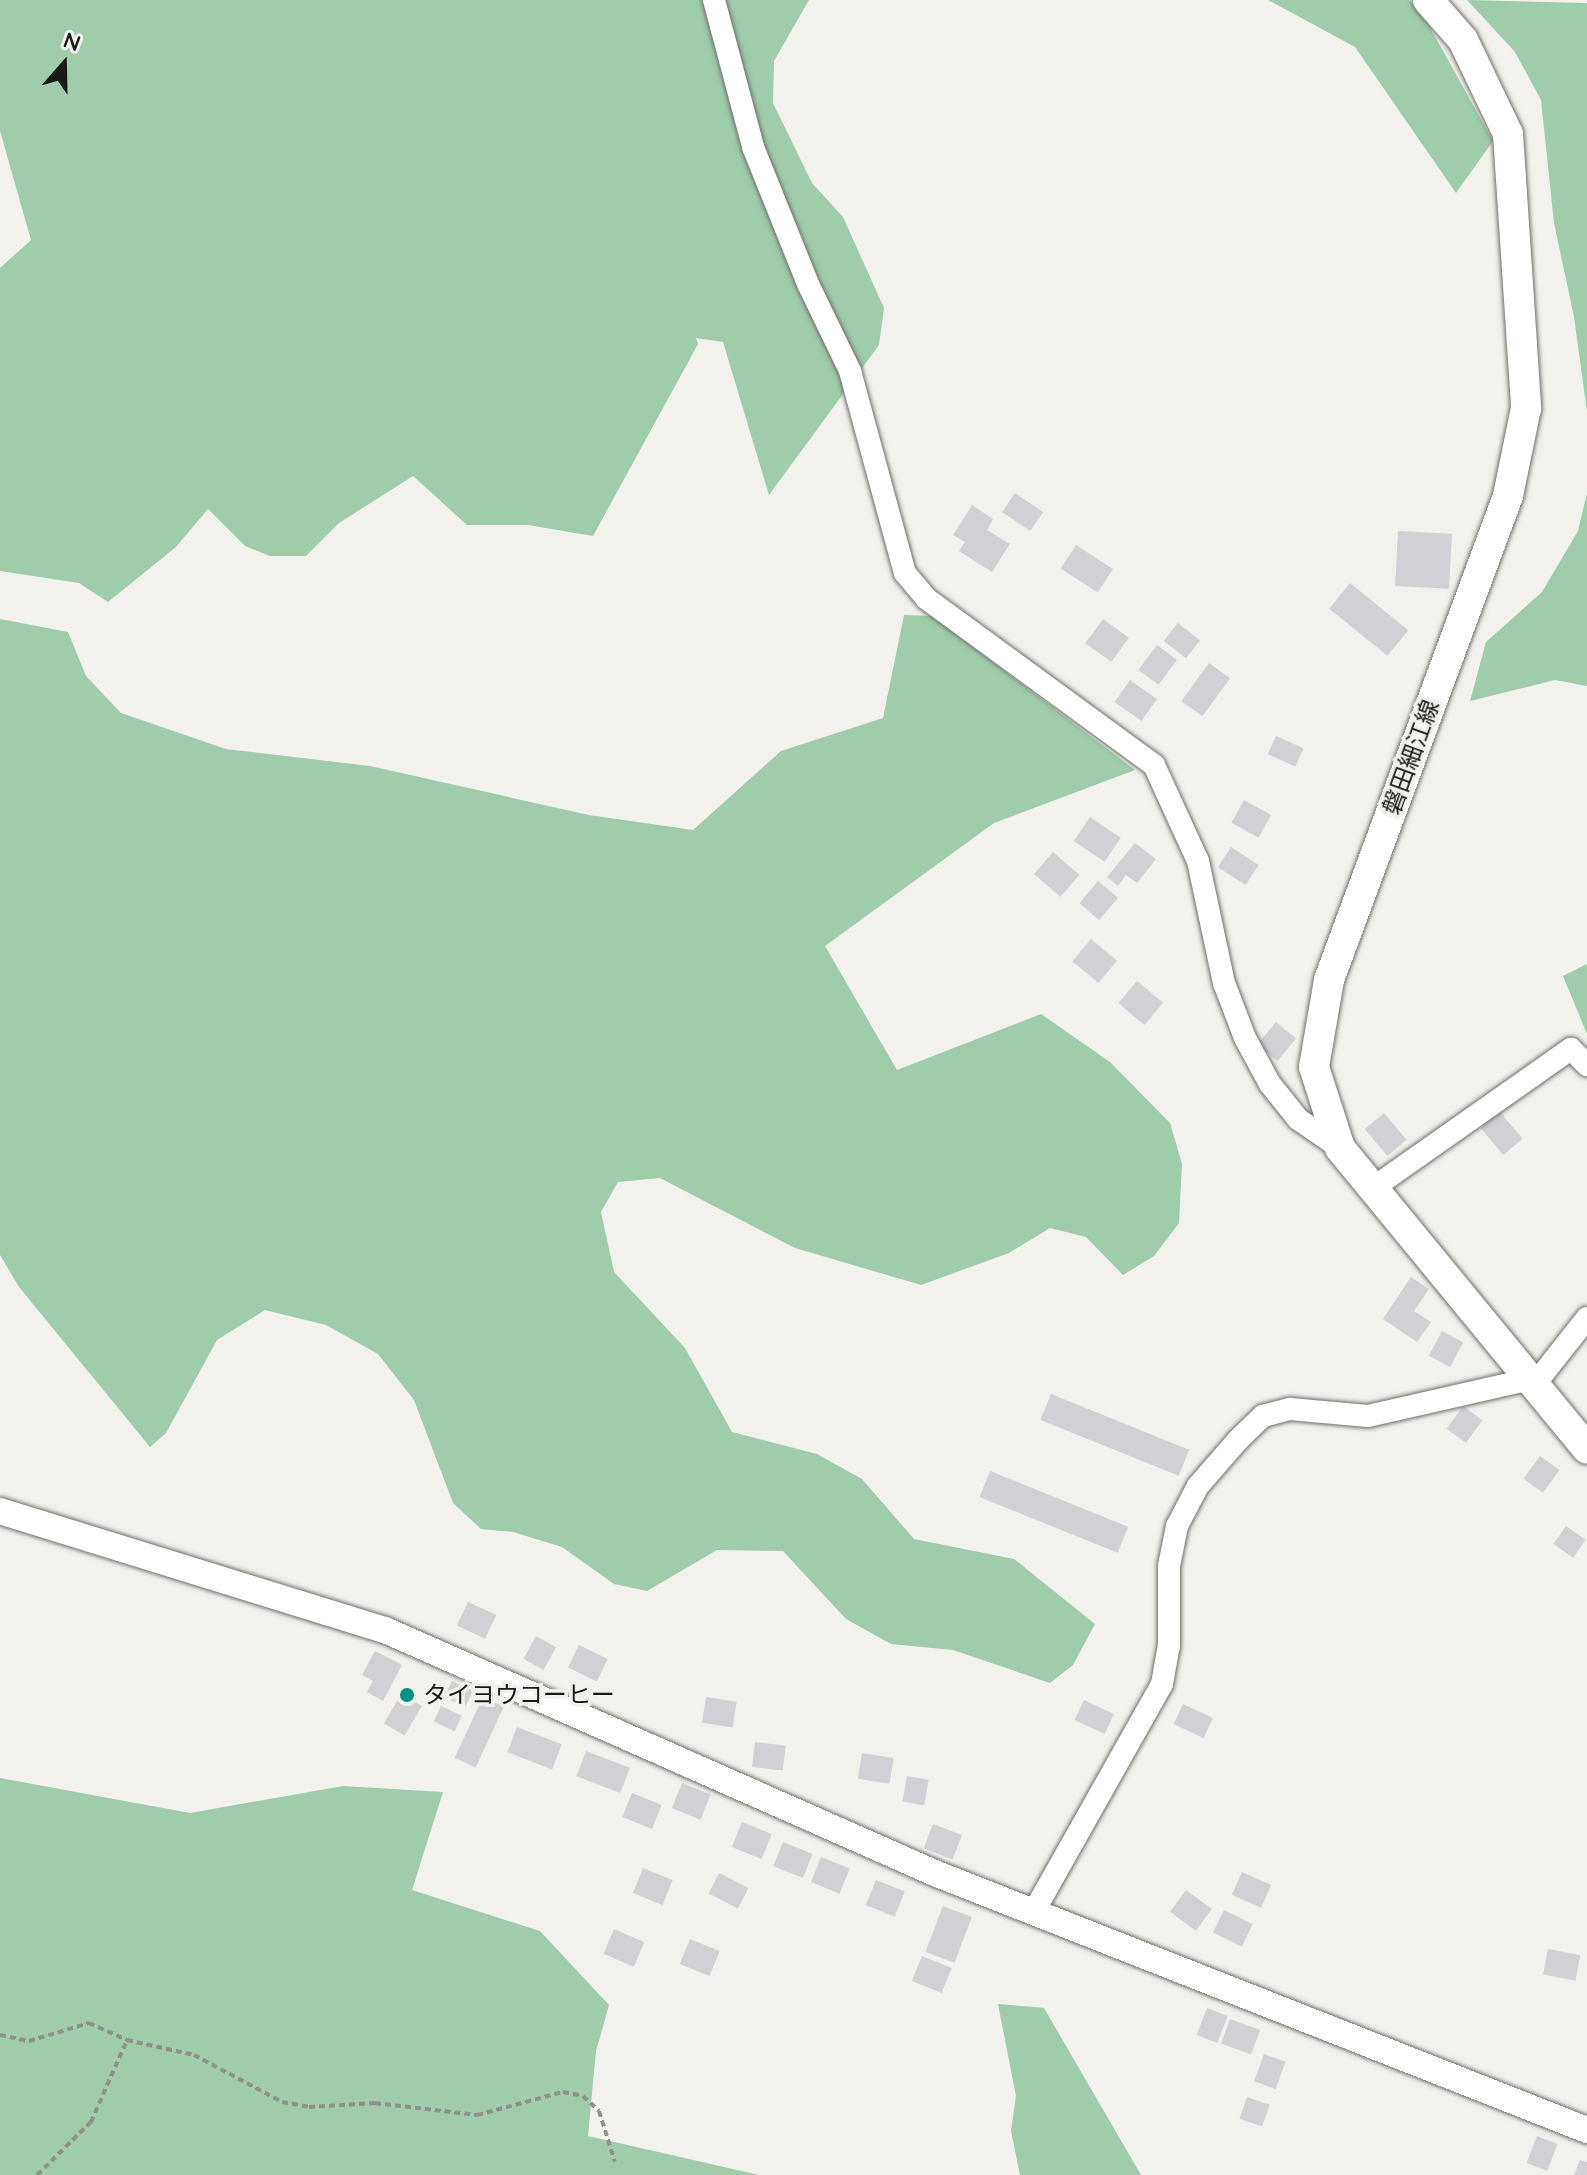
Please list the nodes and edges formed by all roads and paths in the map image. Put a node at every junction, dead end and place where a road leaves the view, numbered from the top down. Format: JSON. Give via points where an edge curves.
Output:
{"nodes":[{"id":1,"x":714,"y":0,"type":"edge"},
{"id":2,"x":1428,"y":0,"type":"edge"},
{"id":3,"x":1587,"y":1065,"type":"edge"},
{"id":4,"x":1340,"y":1148,"type":"junction"},
{"id":5,"x":1373,"y":1188,"type":"junction"},
{"id":6,"x":1587,"y":1318,"type":"edge"},
{"id":7,"x":1533,"y":1382,"type":"junction"},
{"id":8,"x":1587,"y":1449,"type":"edge"},
{"id":9,"x":0,"y":1511,"type":"edge"},
{"id":10,"x":1033,"y":1913,"type":"junction"},
{"id":11,"x":0,"y":2035,"type":"edge"},
{"id":12,"x":127,"y":2040,"type":"junction"},
{"id":13,"x":1587,"y":2130,"type":"edge"},
{"id":14,"x":615,"y":2162,"type":"dead end"},
{"id":15,"x":37,"y":2175,"type":"edge"}],
"edges":[{"from":1,"to":4,"type":"street","via":[[753,147],[850,371],[905,573],[927,599],[1154,765],[1198,861],[1224,983],[1245,1038],[1270,1084],[1298,1119]]},
{"from":2,"to":4,"type":"main road","name":"磐田細江線","via":[[1463,40],[1508,134],[1526,408],[1508,496],[1329,980],[1314,1067]]},
{"from":3,"to":5,"type":"street","via":[[1571,1049]]},
{"from":4,"to":5,"type":"main road","name":"磐田細江線"},
{"from":5,"to":7,"type":"main road","name":"磐田細江線"},
{"from":6,"to":7,"type":"street"},
{"from":7,"to":8,"type":"main road","name":"磐田細江線"},
{"from":7,"to":10,"type":"street","via":[[1368,1416],[1290,1409],[1263,1416],[1238,1440],[1198,1486],[1177,1526],[1169,1566],[1169,1646],[1162,1684]]},
{"from":9,"to":10,"type":"street","via":[[385,1630]]},
{"from":10,"to":13,"type":"street"},
{"from":11,"to":12,"type":"path","via":[[29,2041],[89,2023]]},
{"from":12,"to":14,"type":"path","via":[[194,2055],[282,2102],[309,2107],[375,2103],[477,2115],[515,2108],[546,2093],[573,2094],[599,2111]]},
{"from":12,"to":15,"type":"path","via":[[91,2122]]}]}
